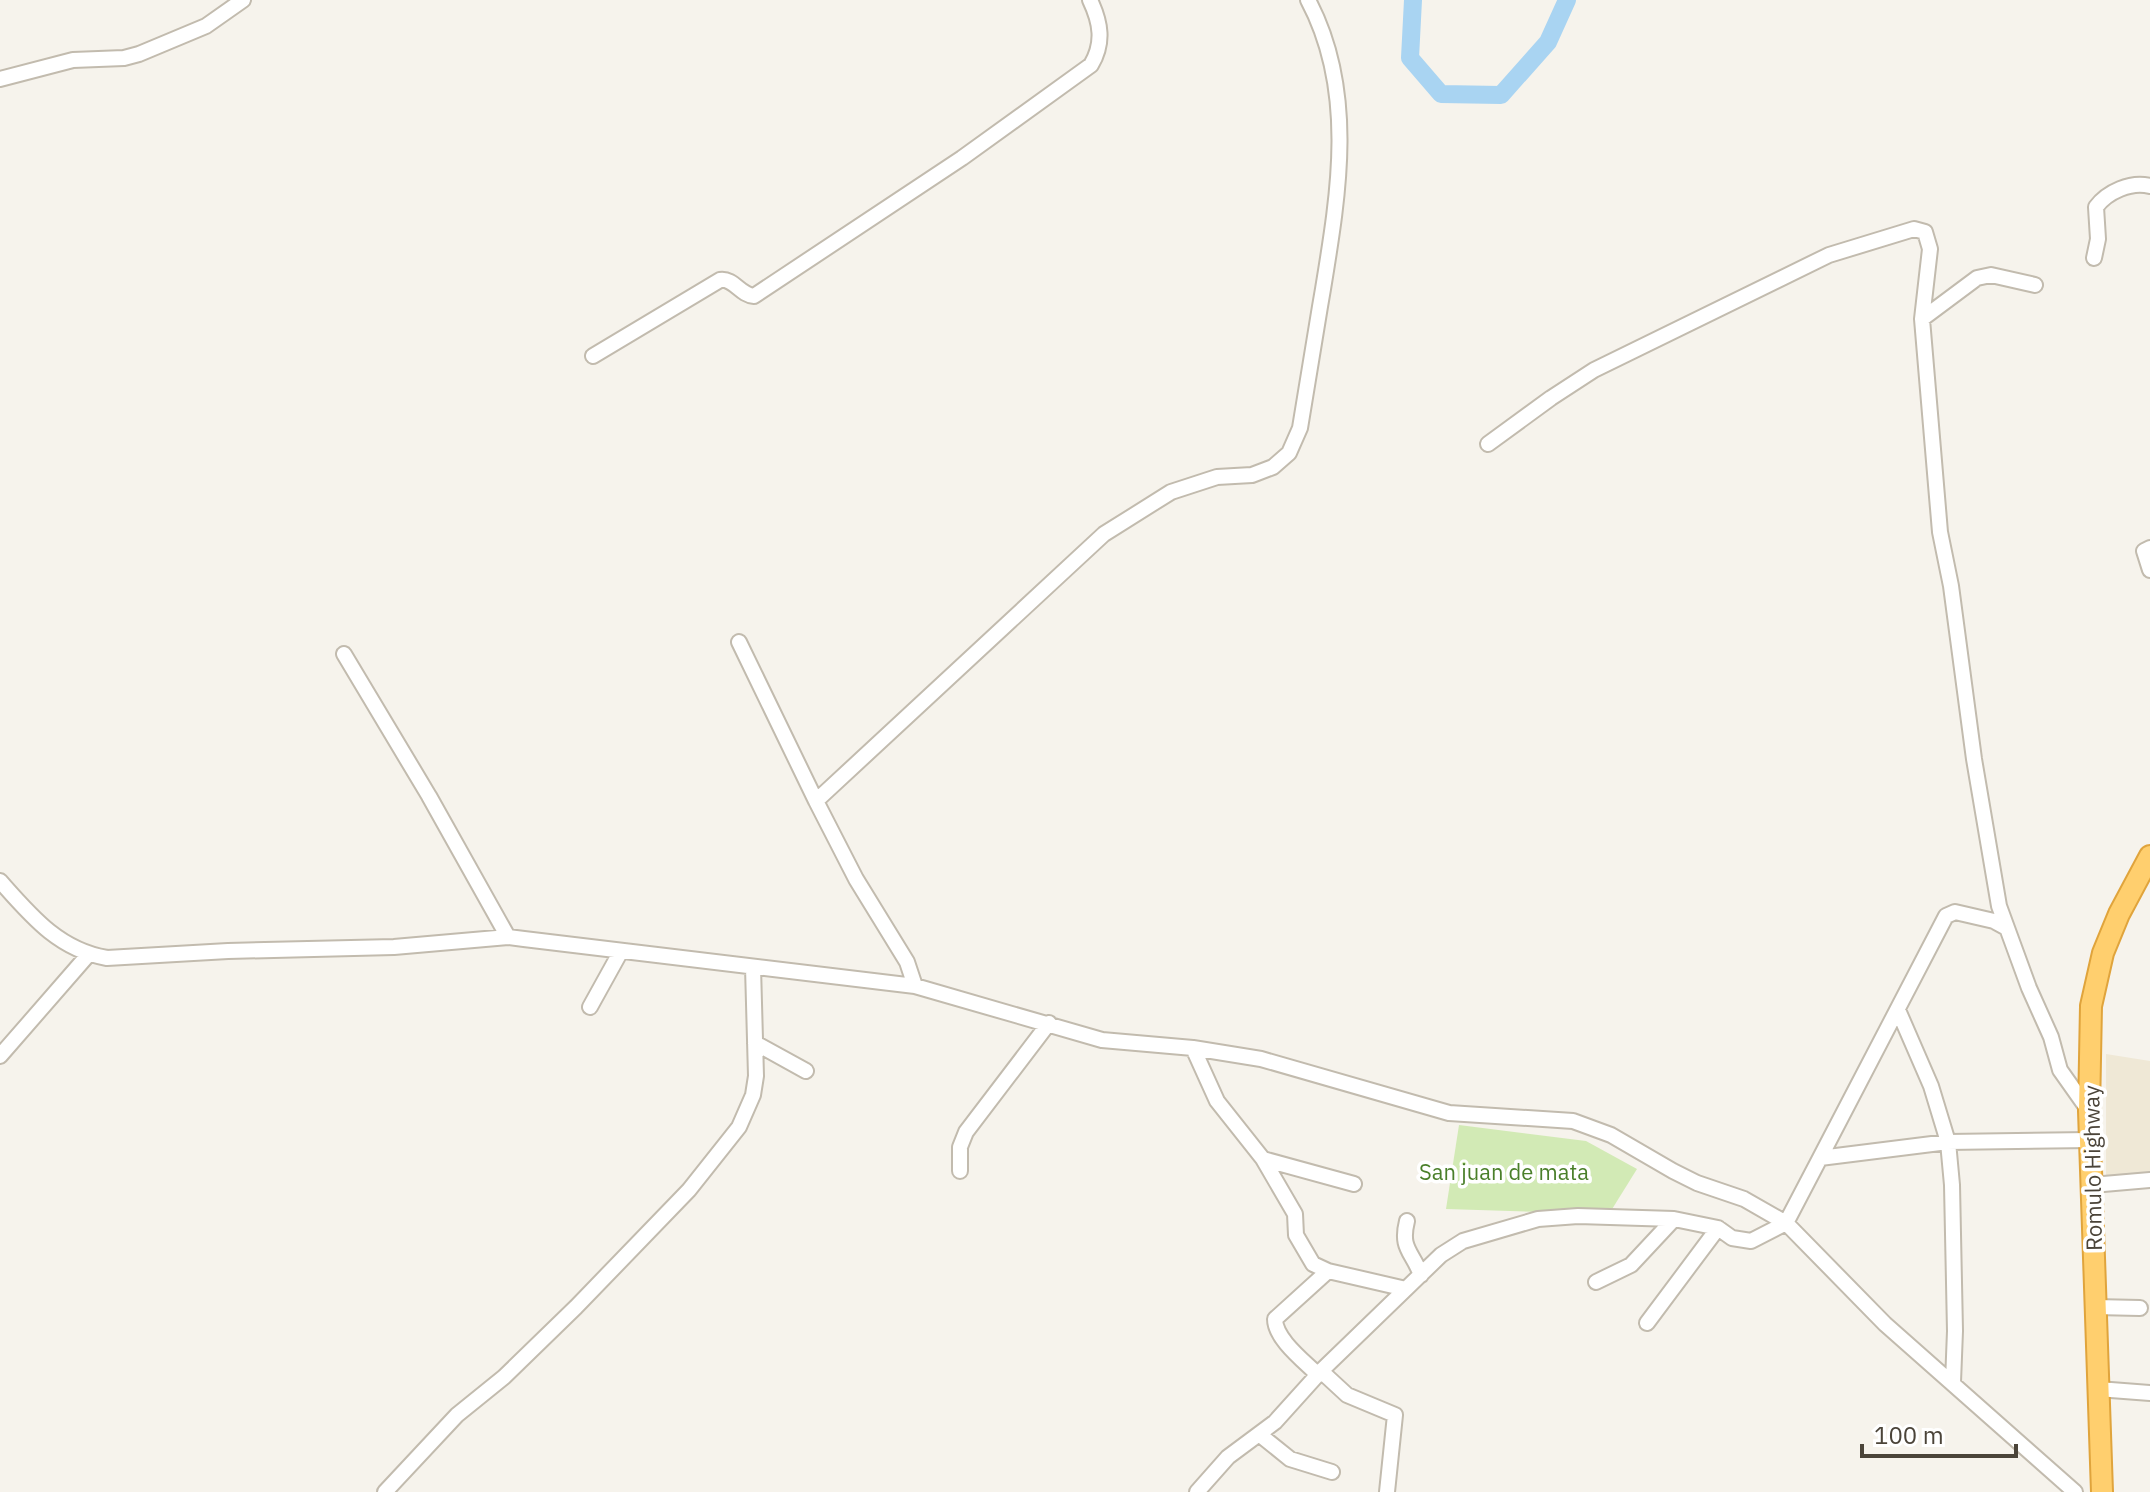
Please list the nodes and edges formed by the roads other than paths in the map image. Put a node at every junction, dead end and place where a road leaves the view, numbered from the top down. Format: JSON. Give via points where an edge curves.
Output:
{"nodes":[{"id":1,"x":243,"y":0,"type":"edge"},
{"id":2,"x":1090,"y":0,"type":"edge"},
{"id":3,"x":1308,"y":0,"type":"edge"},
{"id":4,"x":0,"y":79,"type":"edge"},
{"id":5,"x":2150,"y":186,"type":"edge"},
{"id":6,"x":2094,"y":258,"type":"dead end"},
{"id":7,"x":2035,"y":285,"type":"dead end"},
{"id":8,"x":1922,"y":319,"type":"junction"},
{"id":9,"x":593,"y":356,"type":"dead end"},
{"id":10,"x":1488,"y":444,"type":"dead end"},
{"id":11,"x":2141,"y":552,"type":"edge"},
{"id":12,"x":2150,"y":570,"type":"edge"},
{"id":13,"x":739,"y":642,"type":"dead end"},
{"id":14,"x":344,"y":654,"type":"dead end"},
{"id":15,"x":816,"y":801,"type":"junction"},
{"id":16,"x":2150,"y":856,"type":"edge"},
{"id":17,"x":0,"y":881,"type":"edge"},
{"id":18,"x":2005,"y":927,"type":"junction"},
{"id":19,"x":508,"y":937,"type":"junction"},
{"id":20,"x":621,"y":951,"type":"junction"},
{"id":21,"x":88,"y":955,"type":"junction"},
{"id":22,"x":753,"y":967,"type":"junction"},
{"id":23,"x":915,"y":986,"type":"junction"},
{"id":24,"x":590,"y":1007,"type":"dead end"},
{"id":25,"x":1898,"y":1010,"type":"junction"},
{"id":26,"x":1049,"y":1023,"type":"junction"},
{"id":27,"x":755,"y":1043,"type":"junction"},
{"id":28,"x":1193,"y":1048,"type":"junction"},
{"id":29,"x":0,"y":1056,"type":"edge"},
{"id":30,"x":806,"y":1071,"type":"dead end"},
{"id":31,"x":2089,"y":1111,"type":"junction"},
{"id":32,"x":2090,"y":1140,"type":"junction"},
{"id":33,"x":1948,"y":1142,"type":"junction"},
{"id":34,"x":1820,"y":1158,"type":"junction"},
{"id":35,"x":1263,"y":1159,"type":"junction"},
{"id":36,"x":960,"y":1171,"type":"dead end"},
{"id":37,"x":2150,"y":1180,"type":"edge"},
{"id":38,"x":1354,"y":1184,"type":"dead end"},
{"id":39,"x":2092,"y":1185,"type":"junction"},
{"id":40,"x":1674,"y":1219,"type":"junction"},
{"id":41,"x":1407,"y":1221,"type":"dead end"},
{"id":42,"x":1786,"y":1223,"type":"junction"},
{"id":43,"x":1718,"y":1228,"type":"junction"},
{"id":44,"x":1328,"y":1271,"type":"junction"},
{"id":45,"x":1421,"y":1275,"type":"junction"},
{"id":46,"x":1596,"y":1282,"type":"dead end"},
{"id":47,"x":1406,"y":1289,"type":"junction"},
{"id":48,"x":2095,"y":1307,"type":"junction"},
{"id":49,"x":2140,"y":1308,"type":"dead end"},
{"id":50,"x":1647,"y":1323,"type":"dead end"},
{"id":51,"x":1319,"y":1373,"type":"junction"},
{"id":52,"x":1953,"y":1382,"type":"junction"},
{"id":53,"x":2098,"y":1389,"type":"junction"},
{"id":54,"x":2150,"y":1393,"type":"edge"},
{"id":55,"x":1259,"y":1434,"type":"junction"},
{"id":56,"x":1332,"y":1472,"type":"dead end"},
{"id":57,"x":385,"y":1492,"type":"edge"},
{"id":58,"x":1197,"y":1492,"type":"edge"},
{"id":59,"x":1387,"y":1492,"type":"edge"},
{"id":60,"x":2075,"y":1492,"type":"edge"},
{"id":61,"x":2102,"y":1492,"type":"edge"}],
"edges":[{"from":1,"to":4,"type":"street","via":[[206,26],[139,54],[73,60]]},
{"from":2,"to":9,"type":"street","via":[[1101,42],[1091,65],[962,158],[754,296],[720,280]]},
{"from":3,"to":15,"type":"street","via":[[1335,80],[1340,143],[1337,207],[1300,428],[1289,453],[1252,475],[1217,477],[1171,492],[1104,534]]},
{"from":5,"to":6,"type":"street","via":[[2103,198],[2096,207]]},
{"from":7,"to":8,"type":"street","via":[[1991,275],[1977,278]]},
{"from":8,"to":10,"type":"street","via":[[1930,249],[1925,232],[1914,229],[1829,255],[1607,363]]},
{"from":8,"to":18,"type":"street","via":[[1940,532]]},
{"from":11,"to":12,"type":"street"},
{"from":13,"to":15,"type":"street"},
{"from":14,"to":19,"type":"street"},
{"from":15,"to":23,"type":"street","via":[[907,962]]},
{"from":16,"to":31,"type":"highway","name":"Romulo Highway","via":[[2103,953],[2091,1006]]},
{"from":17,"to":21,"type":"street","via":[[38,923]]},
{"from":18,"to":25,"type":"street","via":[[1949,913]]},
{"from":18,"to":31,"type":"street","via":[[2060,1070]]},
{"from":19,"to":20,"type":"street"},
{"from":19,"to":21,"type":"street","via":[[394,947]]},
{"from":20,"to":22,"type":"street"},
{"from":20,"to":24,"type":"street"},
{"from":21,"to":29,"type":"street"},
{"from":22,"to":23,"type":"street"},
{"from":22,"to":27,"type":"street"},
{"from":23,"to":26,"type":"street"},
{"from":25,"to":33,"type":"street"},
{"from":25,"to":34,"type":"street"},
{"from":26,"to":28,"type":"street","via":[[1102,1040]]},
{"from":26,"to":36,"type":"street","via":[[966,1132]]},
{"from":27,"to":30,"type":"street"},
{"from":27,"to":57,"type":"street","via":[[756,1076],[747,1112],[704,1172],[576,1307],[457,1415]]},
{"from":28,"to":35,"type":"street","via":[[1217,1101]]},
{"from":28,"to":42,"type":"street","via":[[1261,1059],[1449,1113],[1573,1121]]},
{"from":31,"to":32,"type":"highway","name":"Romulo Highway"},
{"from":32,"to":33,"type":"street"},
{"from":32,"to":39,"type":"highway","name":"Romulo Highway"},
{"from":33,"to":34,"type":"street"},
{"from":33,"to":52,"type":"street"},
{"from":34,"to":42,"type":"street"},
{"from":35,"to":38,"type":"street"},
{"from":35,"to":44,"type":"street","via":[[1295,1214],[1296,1235],[1304,1250],[1313,1264]]},
{"from":37,"to":39,"type":"street"},
{"from":39,"to":48,"type":"highway","name":"Romulo Highway"},
{"from":40,"to":43,"type":"street"},
{"from":40,"to":45,"type":"street","via":[[1538,1219],[1463,1241]]},
{"from":40,"to":46,"type":"street","via":[[1631,1265]]},
{"from":41,"to":45,"type":"street","via":[[1403,1239]]},
{"from":42,"to":43,"type":"street","via":[[1751,1241],[1732,1238]]},
{"from":42,"to":52,"type":"street","via":[[1885,1324]]},
{"from":43,"to":50,"type":"street"},
{"from":44,"to":47,"type":"street"},
{"from":44,"to":51,"type":"street","via":[[1274,1324]]},
{"from":45,"to":47,"type":"street"},
{"from":47,"to":51,"type":"street"},
{"from":48,"to":49,"type":"street"},
{"from":48,"to":53,"type":"highway","name":"Romulo Highway"},
{"from":51,"to":55,"type":"street"},
{"from":51,"to":59,"type":"street","via":[[1347,1395],[1395,1415]]},
{"from":52,"to":60,"type":"street"},
{"from":53,"to":54,"type":"street"},
{"from":53,"to":61,"type":"highway","name":"Romulo Highway"},
{"from":55,"to":56,"type":"street","via":[[1290,1459]]},
{"from":55,"to":58,"type":"street","via":[[1228,1457]]}]}
